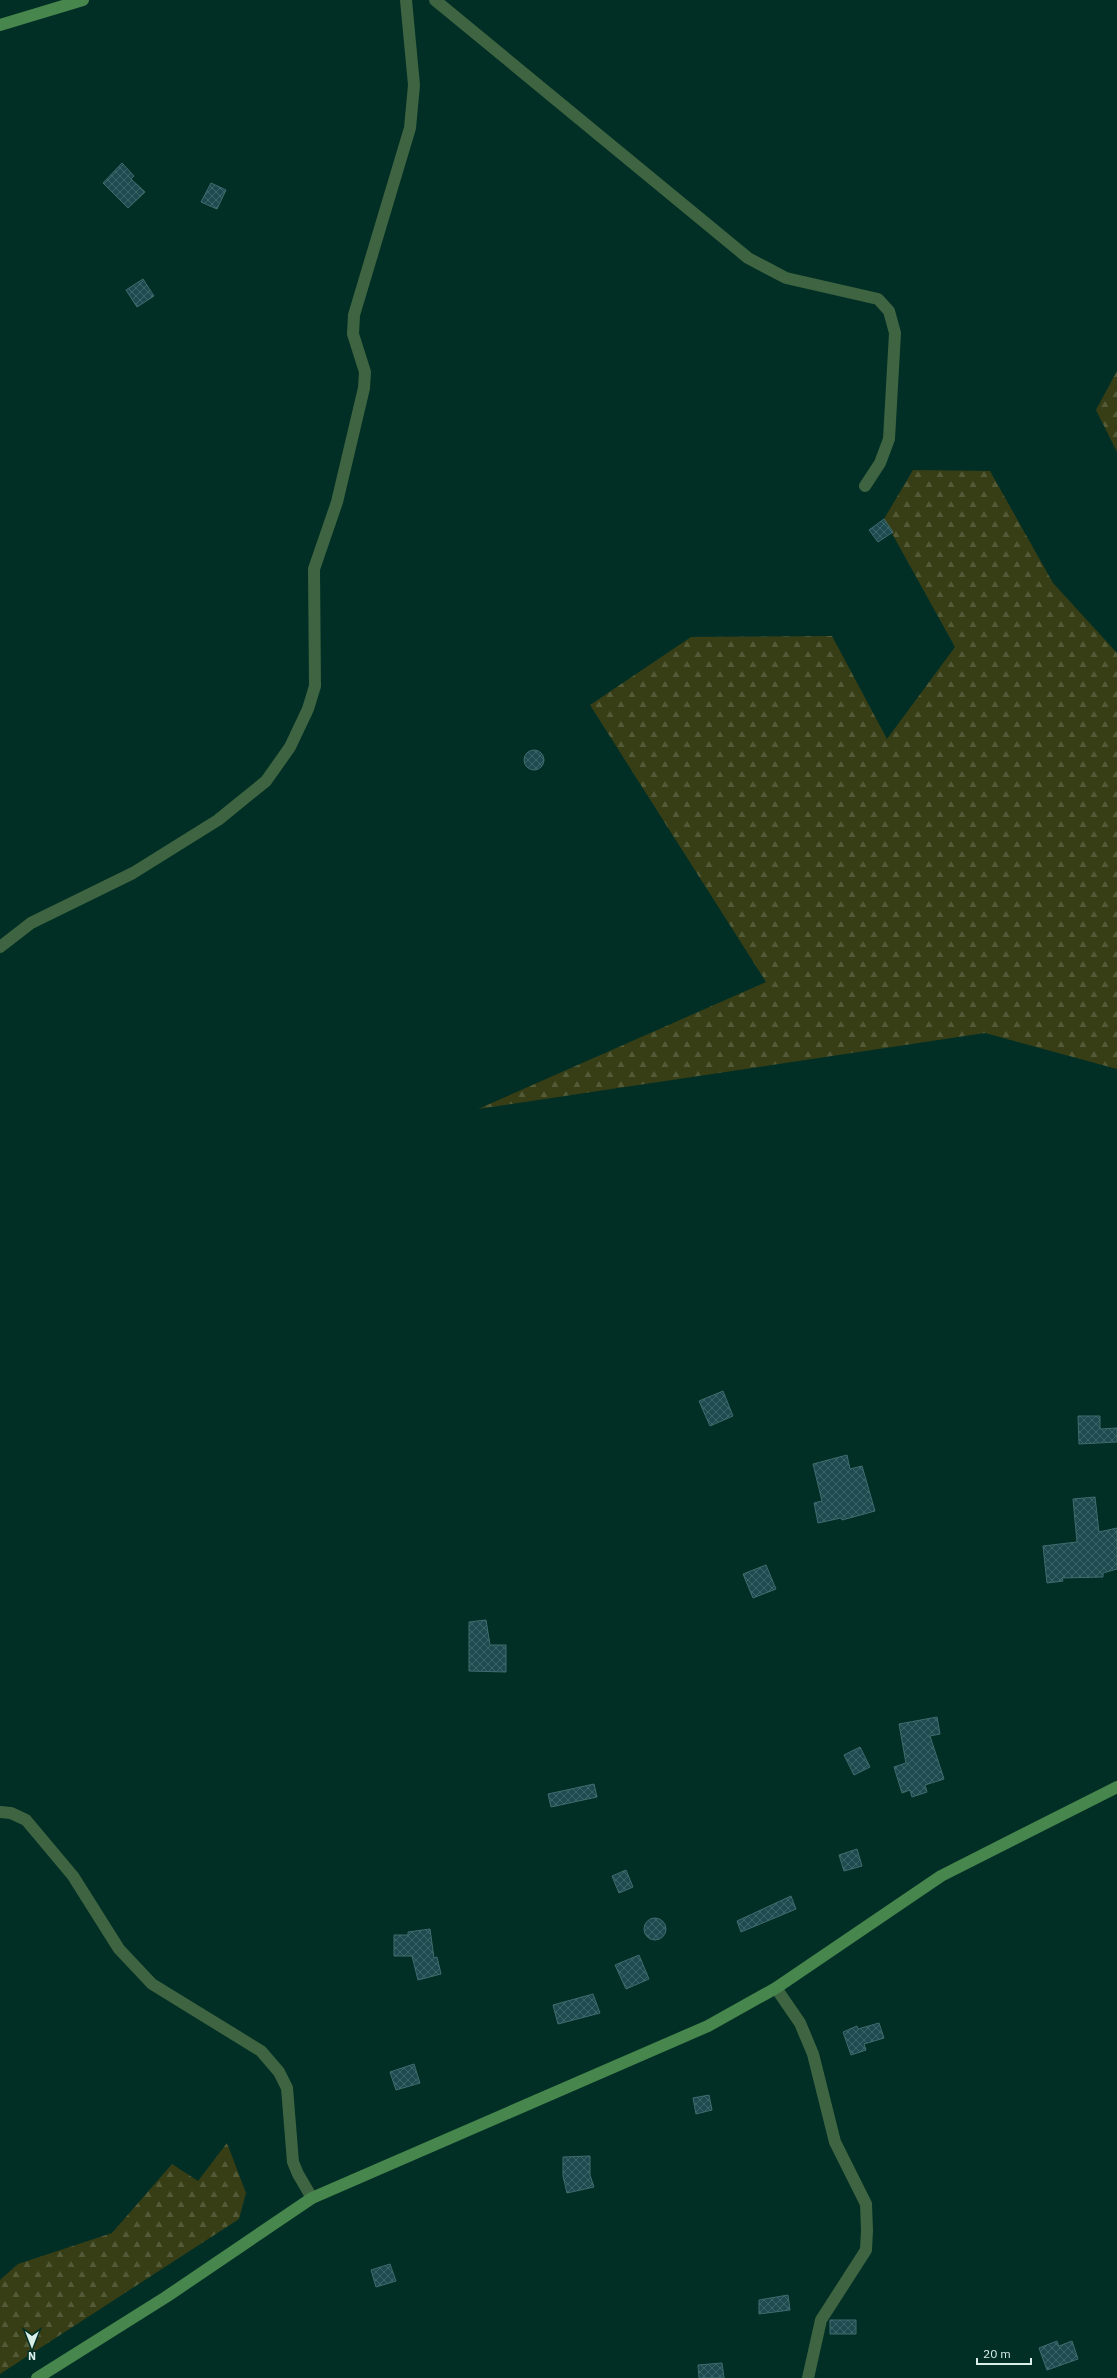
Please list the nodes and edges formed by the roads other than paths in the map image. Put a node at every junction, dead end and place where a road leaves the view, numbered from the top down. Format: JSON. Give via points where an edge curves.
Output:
{"nodes":[{"id":1,"x":83,"y":0,"type":"edge"},
{"id":2,"x":406,"y":0,"type":"edge"},
{"id":3,"x":435,"y":0,"type":"edge"},
{"id":4,"x":0,"y":25,"type":"edge"},
{"id":5,"x":865,"y":486,"type":"dead end"},
{"id":6,"x":0,"y":947,"type":"edge"},
{"id":7,"x":1117,"y":1787,"type":"edge"},
{"id":8,"x":0,"y":1812,"type":"edge"},
{"id":9,"x":776,"y":1988,"type":"junction"},
{"id":10,"x":312,"y":2198,"type":"junction"},
{"id":11,"x":37,"y":2378,"type":"edge"},
{"id":12,"x":808,"y":2378,"type":"edge"}],
"edges":[{"from":1,"to":4,"type":"street"},
{"from":2,"to":6,"type":"street","via":[[414,85],[410,128],[354,315],[353,334],[365,372],[364,388],[337,502],[314,569],[315,686],[308,709],[290,746],[266,781],[218,820],[133,872],[31,923]]},
{"from":3,"to":5,"type":"street","via":[[748,258],[786,278],[878,299],[889,311],[895,333],[889,439],[880,463]]},
{"from":7,"to":9,"type":"street","via":[[941,1876]]},
{"from":8,"to":10,"type":"street","via":[[11,1813],[26,1820],[73,1876],[119,1949],[152,1984],[261,2051],[280,2072],[287,2088],[294,2162]]},
{"from":9,"to":10,"type":"street","via":[[708,2026]]},
{"from":9,"to":12,"type":"street","via":[[803,2029],[813,2054],[835,2142],[866,2204],[866,2250],[821,2320]]},
{"from":10,"to":11,"type":"street","via":[[166,2297]]}]}
